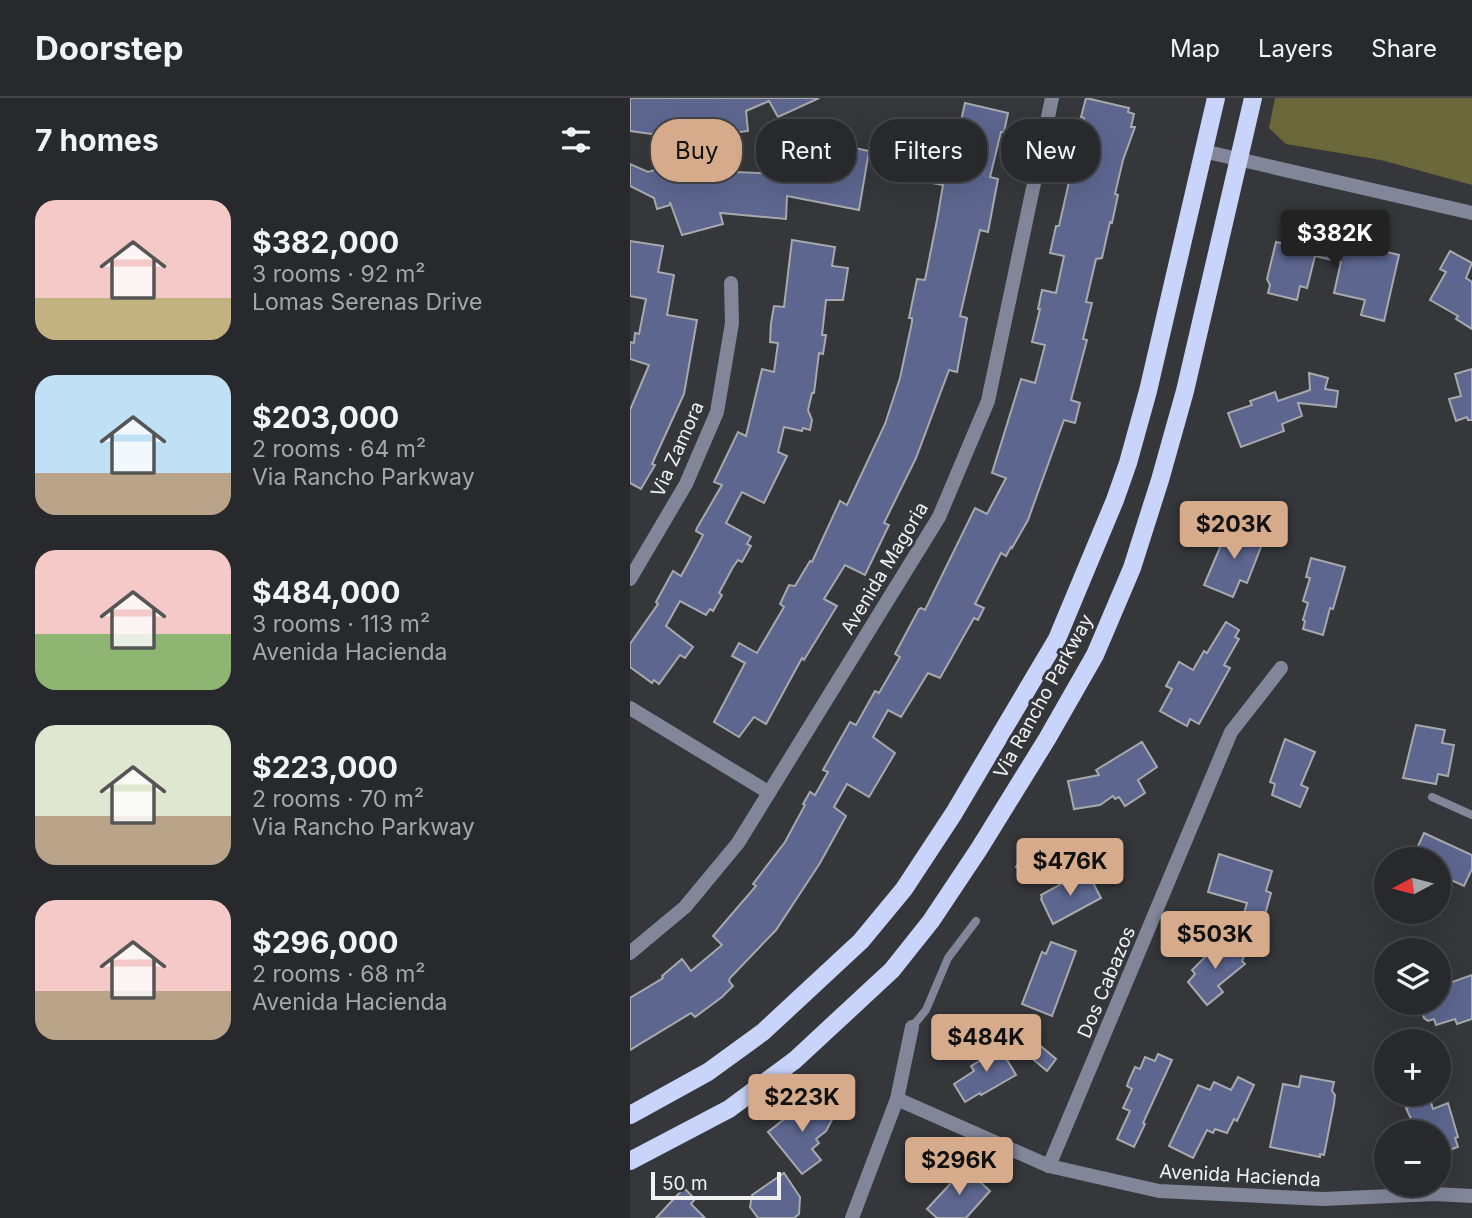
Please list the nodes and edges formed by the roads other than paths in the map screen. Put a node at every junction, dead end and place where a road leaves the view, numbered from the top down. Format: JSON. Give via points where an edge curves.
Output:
{"nodes":[{"id":1,"x":1052,"y":98,"type":"edge"},
{"id":2,"x":1216,"y":98,"type":"edge"},
{"id":3,"x":1253,"y":98,"type":"edge"},
{"id":4,"x":1203,"y":151,"type":"junction"},
{"id":5,"x":1239,"y":160,"type":"junction"},
{"id":6,"x":1472,"y":213,"type":"edge"},
{"id":7,"x":731,"y":282,"type":"dead end"},
{"id":8,"x":630,"y":579,"type":"edge"},
{"id":9,"x":1281,"y":668,"type":"dead end"},
{"id":10,"x":630,"y":708,"type":"edge"},
{"id":11,"x":768,"y":792,"type":"junction"},
{"id":12,"x":1432,"y":797,"type":"dead end"},
{"id":13,"x":1472,"y":815,"type":"edge"},
{"id":14,"x":976,"y":921,"type":"dead end"},
{"id":15,"x":630,"y":953,"type":"edge"},
{"id":16,"x":912,"y":1027,"type":"joint"},
{"id":17,"x":897,"y":1099,"type":"junction"},
{"id":18,"x":630,"y":1115,"type":"edge"},
{"id":19,"x":630,"y":1161,"type":"edge"},
{"id":20,"x":1049,"y":1166,"type":"junction"},
{"id":21,"x":1472,"y":1196,"type":"edge"},
{"id":22,"x":852,"y":1218,"type":"edge"}],
"edges":[{"from":1,"to":11,"type":"street","name":"Avenida Magoria","via":[[982,414],[939,517]]},
{"from":2,"to":4,"type":"main road","name":"Via Rancho Parkway"},
{"from":3,"to":5,"type":"main road","name":"Via Rancho Parkway"},
{"from":4,"to":5,"type":"street"},
{"from":4,"to":18,"type":"main road","name":"Via Rancho Parkway","via":[[1147,391],[1115,500],[1057,639],[1005,728],[904,889],[862,941],[764,1032],[708,1072]]},
{"from":5,"to":6,"type":"street"},
{"from":5,"to":19,"type":"main road","name":"Via Rancho Parkway","via":[[1185,391],[1132,568],[1095,654],[1047,739],[931,921],[892,970],[784,1068],[729,1109]]},
{"from":7,"to":8,"type":"street","name":"Via Zamora","via":[[732,323],[718,412],[686,485]]},
{"from":9,"to":20,"type":"street","name":"Dos Cabazos","via":[[1231,732]]},
{"from":10,"to":11,"type":"street"},
{"from":11,"to":15,"type":"street","name":"Avenida Magoria","via":[[738,843],[685,906]]},
{"from":12,"to":13,"type":"lane"},
{"from":14,"to":16,"type":"lane","via":[[948,958],[926,1010]]},
{"from":16,"to":17,"type":"street"},
{"from":17,"to":20,"type":"street","name":"Avenida Hacienda"},
{"from":17,"to":22,"type":"street"},
{"from":20,"to":21,"type":"street","name":"Avenida Hacienda","via":[[1159,1191],[1323,1199]]}]}
